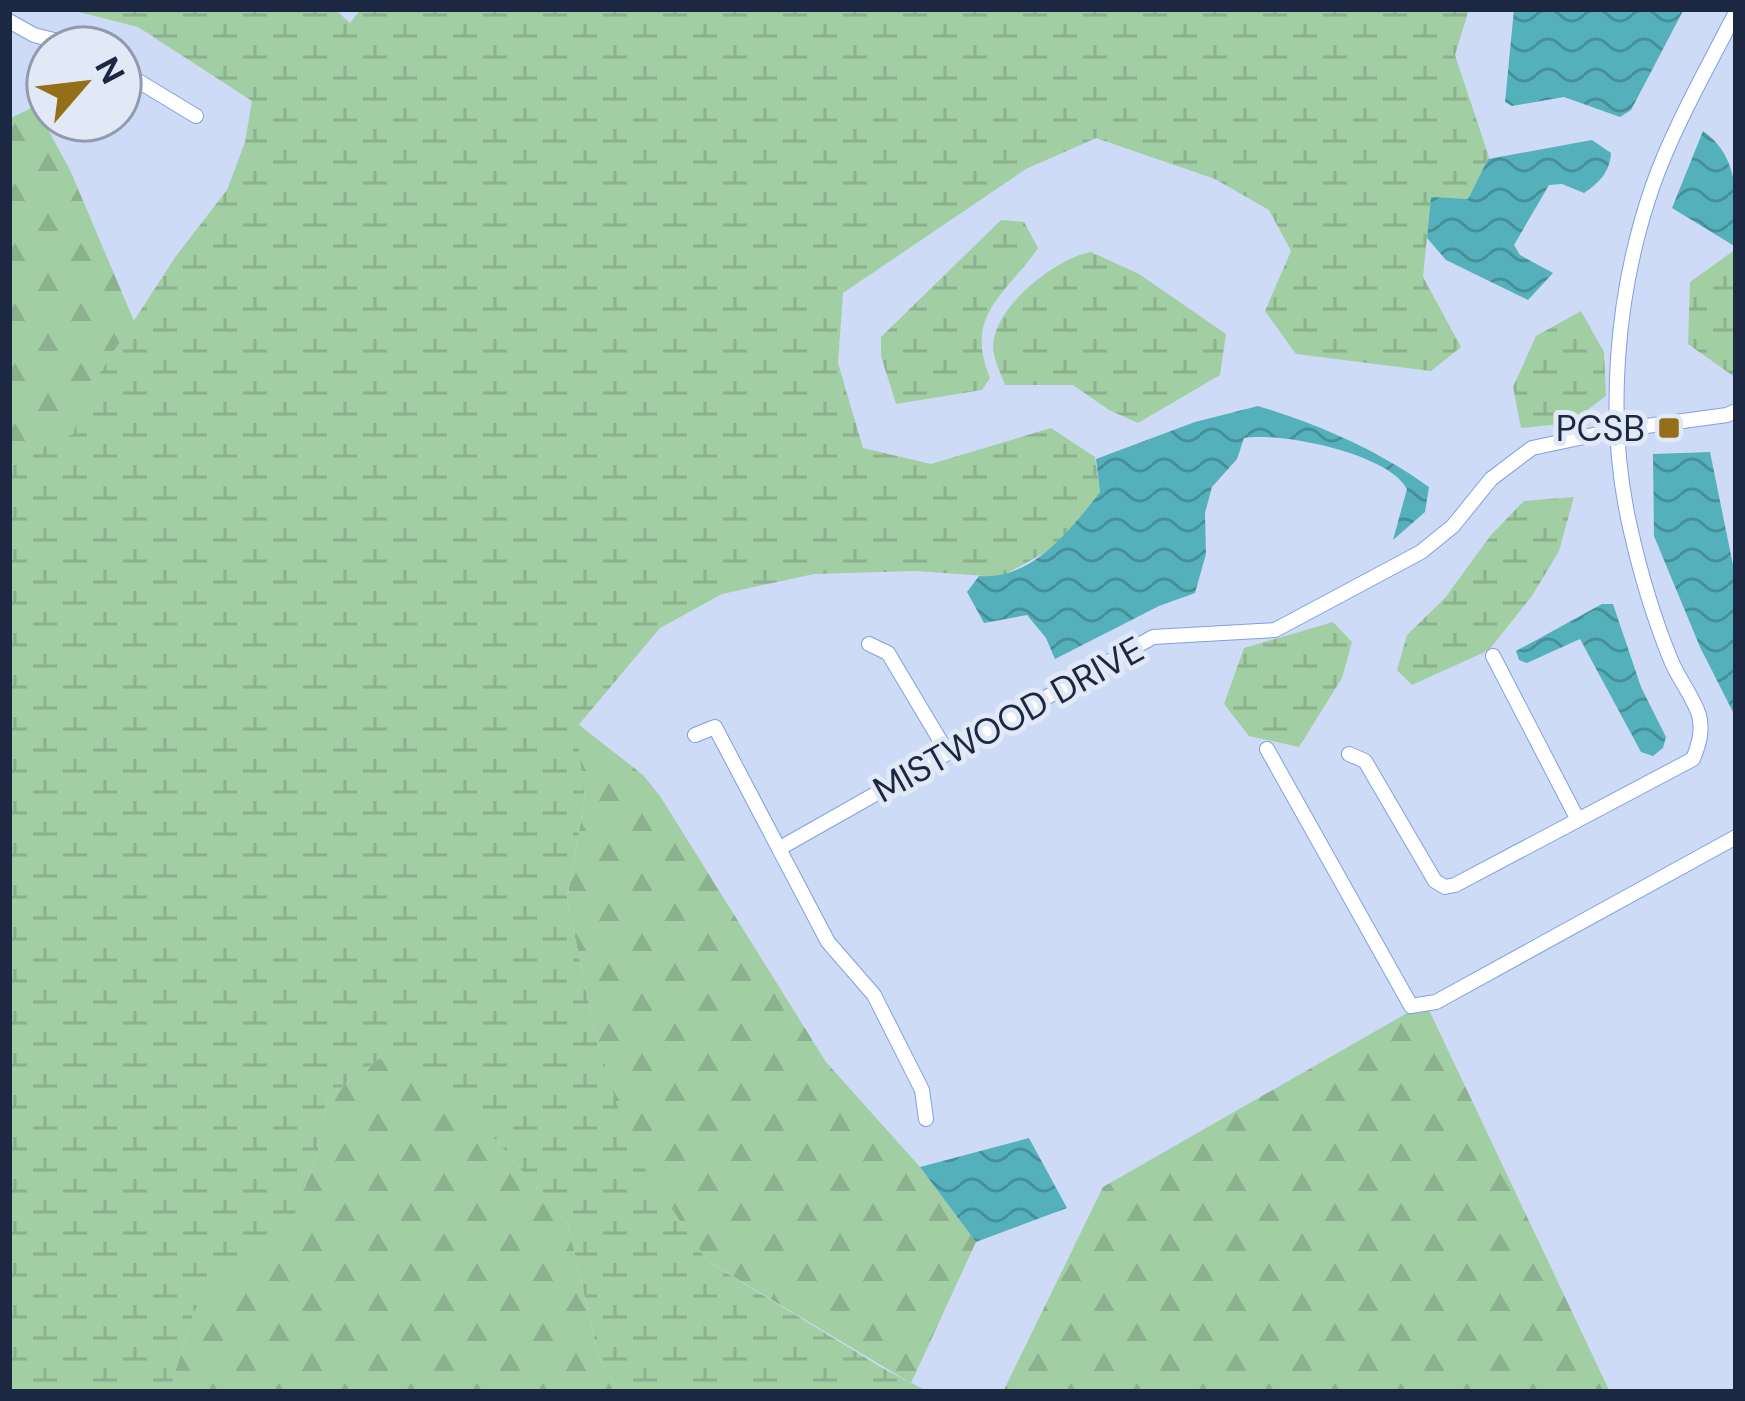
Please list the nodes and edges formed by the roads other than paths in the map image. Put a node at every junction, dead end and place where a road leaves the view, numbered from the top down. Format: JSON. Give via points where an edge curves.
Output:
{"nodes":[{"id":1,"x":1736,"y":12,"type":"edge"},
{"id":2,"x":144,"y":85,"type":"edge"},
{"id":3,"x":196,"y":116,"type":"dead end"},
{"id":4,"x":1736,"y":410,"type":"edge"},
{"id":5,"x":1617,"y":430,"type":"junction"},
{"id":6,"x":869,"y":644,"type":"dead end"},
{"id":7,"x":1493,"y":656,"type":"dead end"},
{"id":8,"x":695,"y":735,"type":"dead end"},
{"id":9,"x":1267,"y":749,"type":"dead end"},
{"id":10,"x":947,"y":752,"type":"junction"},
{"id":11,"x":1349,"y":754,"type":"dead end"},
{"id":12,"x":1578,"y":820,"type":"junction"},
{"id":13,"x":1736,"y":837,"type":"edge"},
{"id":14,"x":780,"y":848,"type":"junction"},
{"id":15,"x":926,"y":1118,"type":"dead end"}],
"edges":[{"from":1,"to":5,"type":"street","via":[[1654,181],[1631,258]]},
{"from":2,"to":3,"type":"street"},
{"from":4,"to":5,"type":"street","name":"MISTWOOD DRIVE"},
{"from":5,"to":10,"type":"street","name":"MISTWOOD DRIVE","via":[[1532,448],[1420,552],[1275,630],[1153,637]]},
{"from":5,"to":12,"type":"street","via":[[1629,525],[1701,737],[1693,759]]},
{"from":6,"to":10,"type":"street","via":[[888,653]]},
{"from":7,"to":12,"type":"street"},
{"from":8,"to":14,"type":"street","via":[[716,727]]},
{"from":9,"to":13,"type":"street","via":[[1411,1006],[1436,1002]]},
{"from":10,"to":14,"type":"street","name":"MISTWOOD DRIVE"},
{"from":11,"to":12,"type":"street","via":[[1365,761],[1445,887]]},
{"from":14,"to":15,"type":"street","via":[[828,942],[874,995],[922,1090]]}]}
